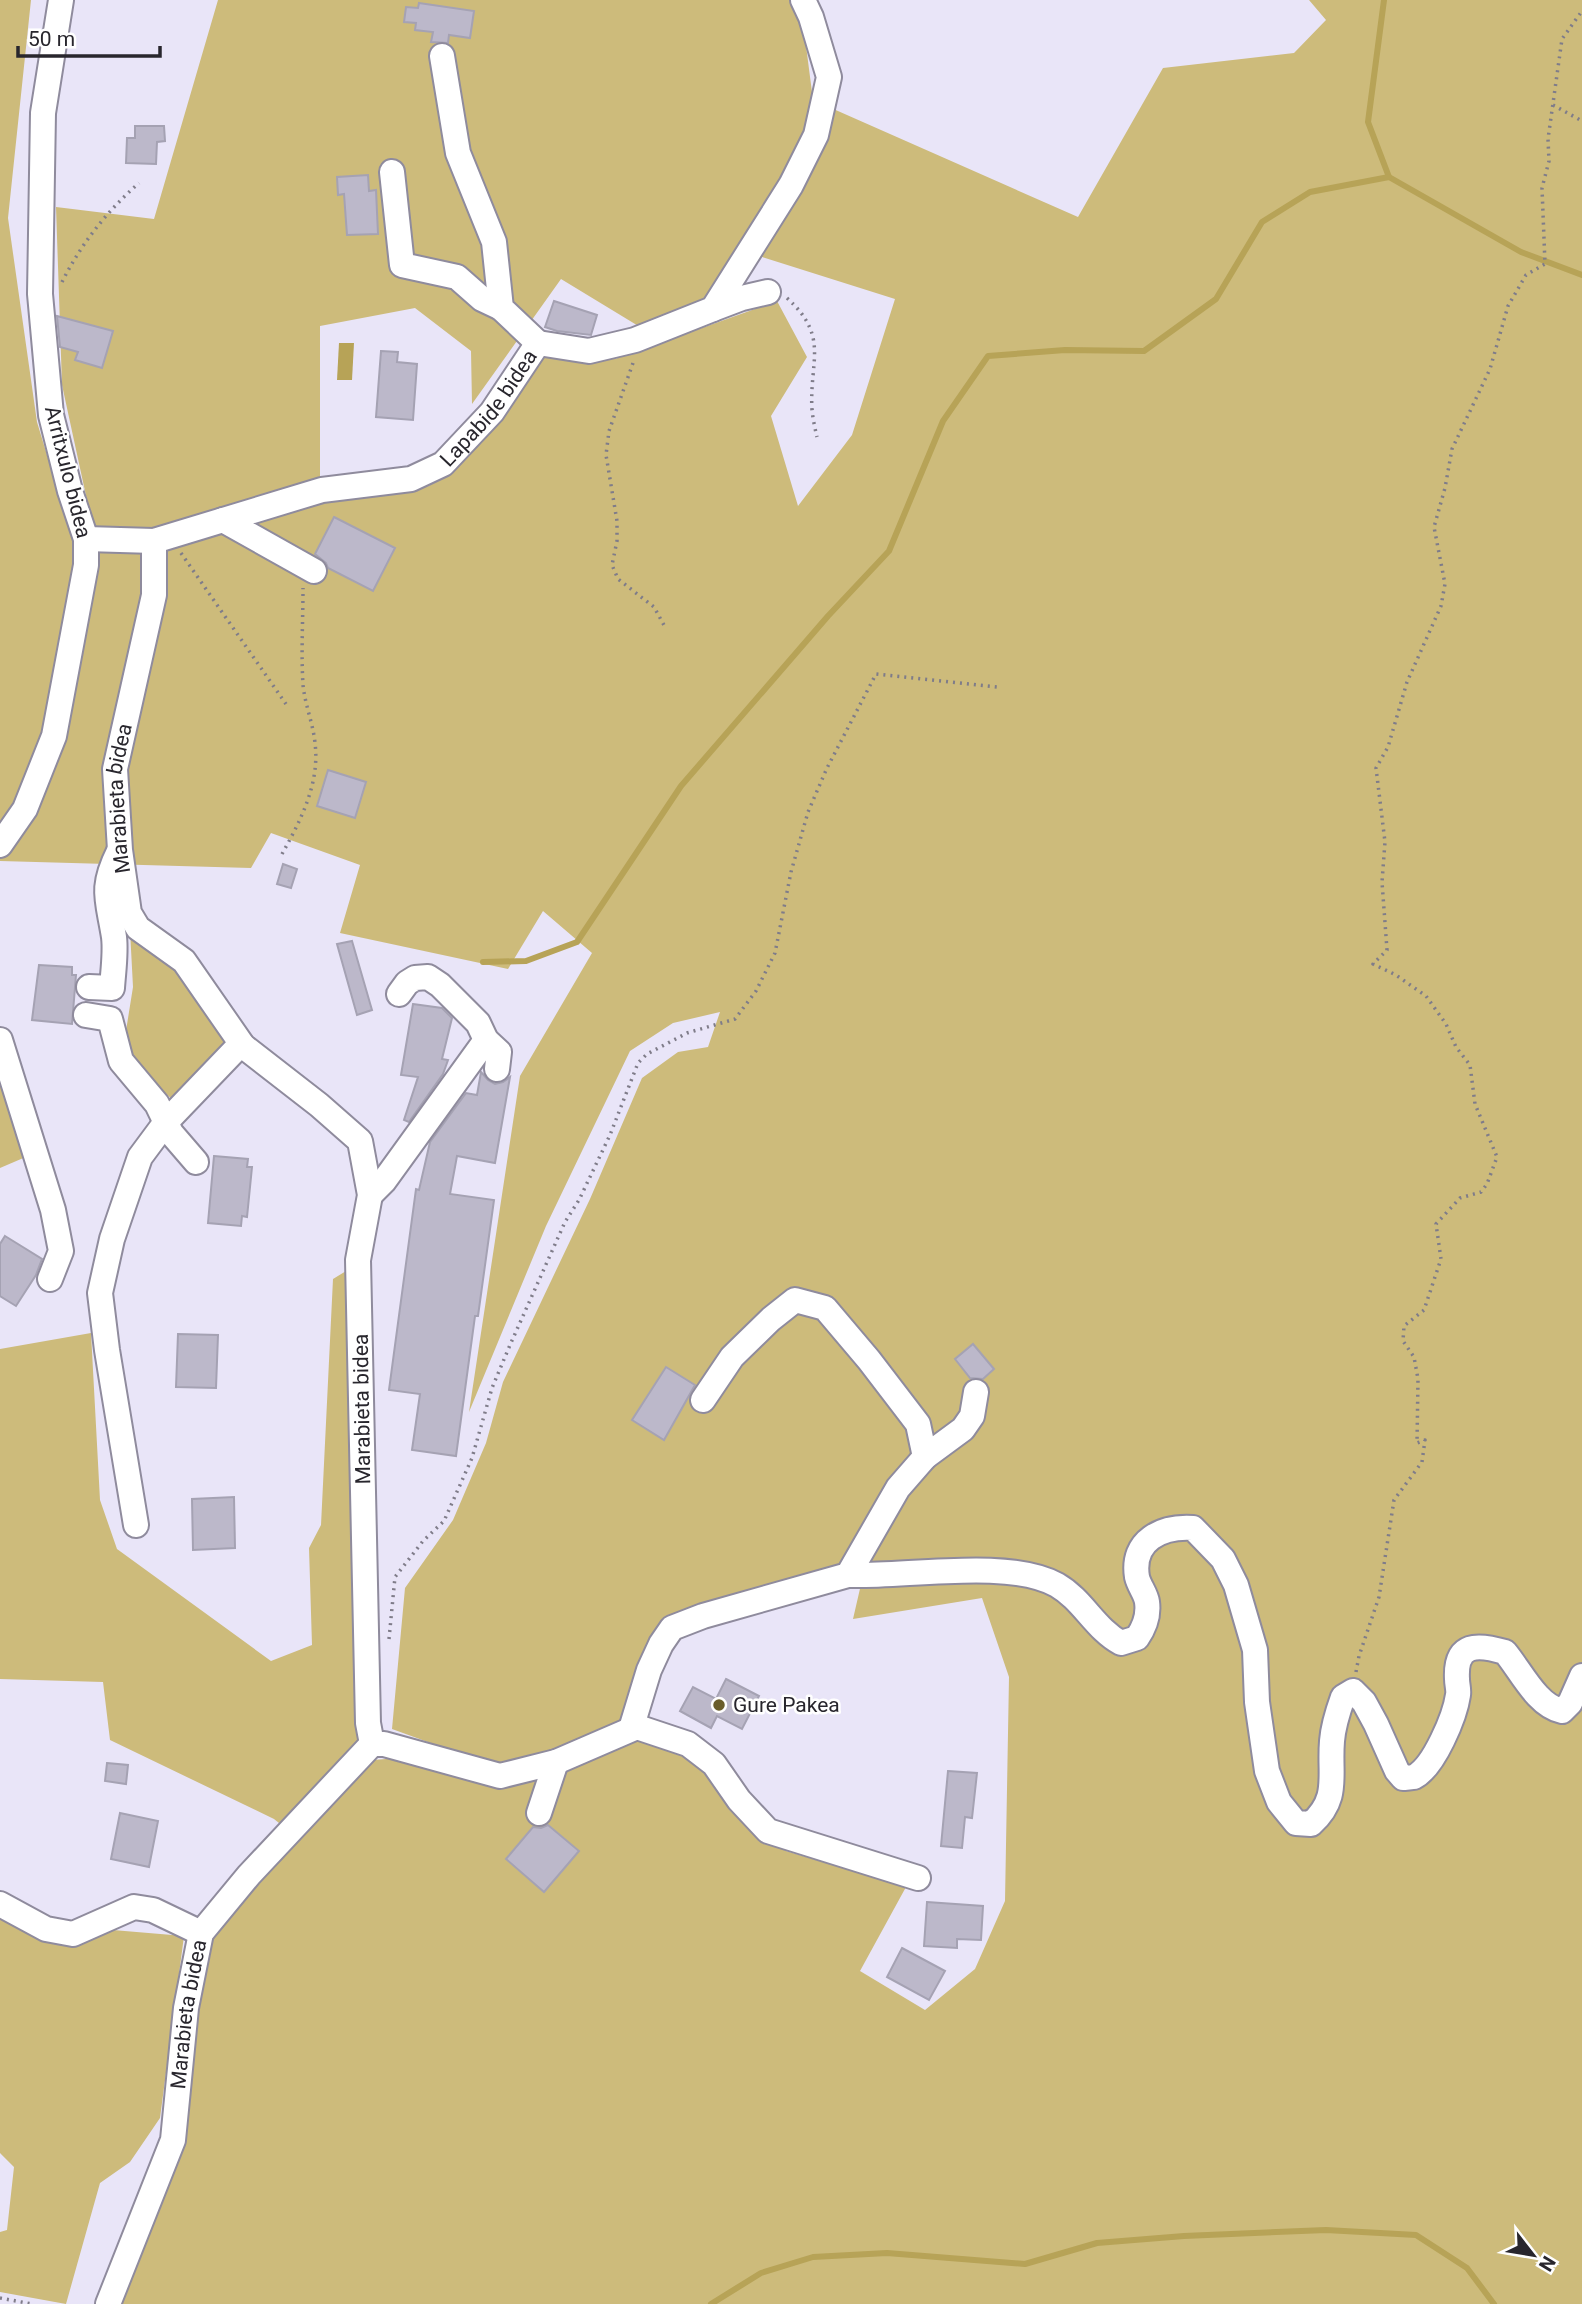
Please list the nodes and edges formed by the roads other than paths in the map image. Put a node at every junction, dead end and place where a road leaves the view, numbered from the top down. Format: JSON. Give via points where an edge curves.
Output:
{"nodes":[{"id":1,"x":61,"y":0,"type":"edge"},
{"id":2,"x":803,"y":0,"type":"edge"},
{"id":3,"x":442,"y":55,"type":"dead end"},
{"id":4,"x":392,"y":172,"type":"dead end"},
{"id":5,"x":768,"y":292,"type":"road end"},
{"id":6,"x":501,"y":308,"type":"junction"},
{"id":7,"x":713,"y":309,"type":"junction"},
{"id":8,"x":538,"y":343,"type":"junction"},
{"id":9,"x":223,"y":520,"type":"junction"},
{"id":10,"x":86,"y":539,"type":"junction"},
{"id":11,"x":162,"y":539,"type":"junction"},
{"id":12,"x":309,"y":568,"type":"road end"},
{"id":13,"x":0,"y":845,"type":"edge"},
{"id":14,"x":120,"y":850,"type":"junction"},
{"id":15,"x":89,"y":987,"type":"dead end"},
{"id":16,"x":398,"y":994,"type":"dead end"},
{"id":17,"x":86,"y":1015,"type":"dead end"},
{"id":18,"x":0,"y":1040,"type":"edge"},
{"id":19,"x":486,"y":1040,"type":"junction"},
{"id":20,"x":243,"y":1046,"type":"junction"},
{"id":21,"x":497,"y":1069,"type":"dead end"},
{"id":22,"x":166,"y":1122,"type":"junction"},
{"id":23,"x":196,"y":1162,"type":"dead end"},
{"id":24,"x":370,"y":1195,"type":"junction"},
{"id":25,"x":50,"y":1279,"type":"dead end"},
{"id":26,"x":976,"y":1392,"type":"dead end"},
{"id":27,"x":703,"y":1401,"type":"dead end"},
{"id":28,"x":925,"y":1457,"type":"junction"},
{"id":29,"x":136,"y":1525,"type":"dead end"},
{"id":30,"x":848,"y":1575,"type":"junction"},
{"id":31,"x":1582,"y":1676,"type":"edge"},
{"id":32,"x":631,"y":1729,"type":"junction"},
{"id":33,"x":372,"y":1744,"type":"junction"},
{"id":34,"x":556,"y":1762,"type":"junction"},
{"id":35,"x":539,"y":1813,"type":"dead end"},
{"id":36,"x":918,"y":1878,"type":"dead end"},
{"id":37,"x":0,"y":1904,"type":"edge"},
{"id":38,"x":201,"y":1933,"type":"junction"},
{"id":39,"x":108,"y":2304,"type":"edge"}],
"edges":[{"from":1,"to":10,"type":"street","name":"Arritxulo bidea","via":[[43,113],[40,294],[51,415]]},
{"from":2,"to":7,"type":"street","via":[[829,77],[816,135],[791,185]]},
{"from":3,"to":6,"type":"street","via":[[458,153],[494,242]]},
{"from":4,"to":6,"type":"street","via":[[402,265],[457,277],[482,299]]},
{"from":5,"to":7,"type":"street","name":"Lapabide bidea"},
{"from":6,"to":8,"type":"street"},
{"from":7,"to":8,"type":"street","name":"Lapabide bidea","via":[[589,351]]},
{"from":8,"to":9,"type":"street","name":"Lapabide bidea","via":[[492,412],[443,464],[411,479],[322,490]]},
{"from":9,"to":11,"type":"street","name":"Lapabide bidea"},
{"from":9,"to":12,"type":"street"},
{"from":10,"to":11,"type":"street","name":"Lapabide bidea"},
{"from":10,"to":13,"type":"street","name":"Arritxulo bidea","via":[[86,565],[54,736],[25,809]]},
{"from":11,"to":14,"type":"street","name":"Marabieta bidea","via":[[115,769]]},
{"from":14,"to":15,"type":"street","via":[[107,884],[107,909],[115,940],[112,988]]},
{"from":14,"to":20,"type":"street","name":"Marabieta bidea","via":[[130,913],[138,928],[184,961]]},
{"from":16,"to":19,"type":"street","via":[[415,978],[428,977],[478,1023]]},
{"from":17,"to":22,"type":"street","via":[[110,1019],[121,1061]]},
{"from":18,"to":25,"type":"street","via":[[53,1210],[61,1251]]},
{"from":19,"to":21,"type":"street","via":[[499,1052]]},
{"from":19,"to":24,"type":"street"},
{"from":20,"to":22,"type":"street"},
{"from":20,"to":24,"type":"street","name":"Marabieta bidea","via":[[360,1141]]},
{"from":22,"to":23,"type":"street"},
{"from":22,"to":29,"type":"street","via":[[141,1157],[132,1179],[100,1293]]},
{"from":24,"to":33,"type":"street","name":"Marabieta bidea","via":[[358,1260]]},
{"from":26,"to":28,"type":"street","via":[[972,1416],[963,1429]]},
{"from":27,"to":28,"type":"street","via":[[732,1357],[795,1300],[825,1308],[869,1360],[918,1424]]},
{"from":28,"to":30,"type":"street","via":[[898,1488]]},
{"from":30,"to":31,"type":"street","via":[[976,1571],[1034,1576],[1073,1597],[1108,1636],[1121,1643],[1137,1638],[1145,1625],[1147,1603],[1137,1577],[1138,1555],[1149,1538],[1161,1532],[1193,1528],[1223,1559],[1236,1585],[1255,1650],[1267,1771],[1279,1802],[1296,1823],[1311,1824],[1330,1801],[1332,1739],[1343,1697],[1353,1691],[1403,1778],[1413,1777],[1426,1766],[1444,1736],[1459,1693],[1457,1678],[1465,1650],[1475,1646],[1505,1652],[1538,1696],[1562,1712]]},
{"from":30,"to":32,"type":"street","via":[[672,1628],[649,1670]]},
{"from":32,"to":34,"type":"street"},
{"from":32,"to":36,"type":"street","via":[[688,1744],[714,1763],[768,1831]]},
{"from":33,"to":34,"type":"street","via":[[500,1776]]},
{"from":33,"to":38,"type":"street","name":"Marabieta bidea"},
{"from":34,"to":35,"type":"street"},
{"from":37,"to":38,"type":"street","via":[[46,1929],[73,1934],[134,1907],[153,1910]]},
{"from":38,"to":39,"type":"street","name":"Marabieta bidea","via":[[186,2008],[173,2140]]}]}
